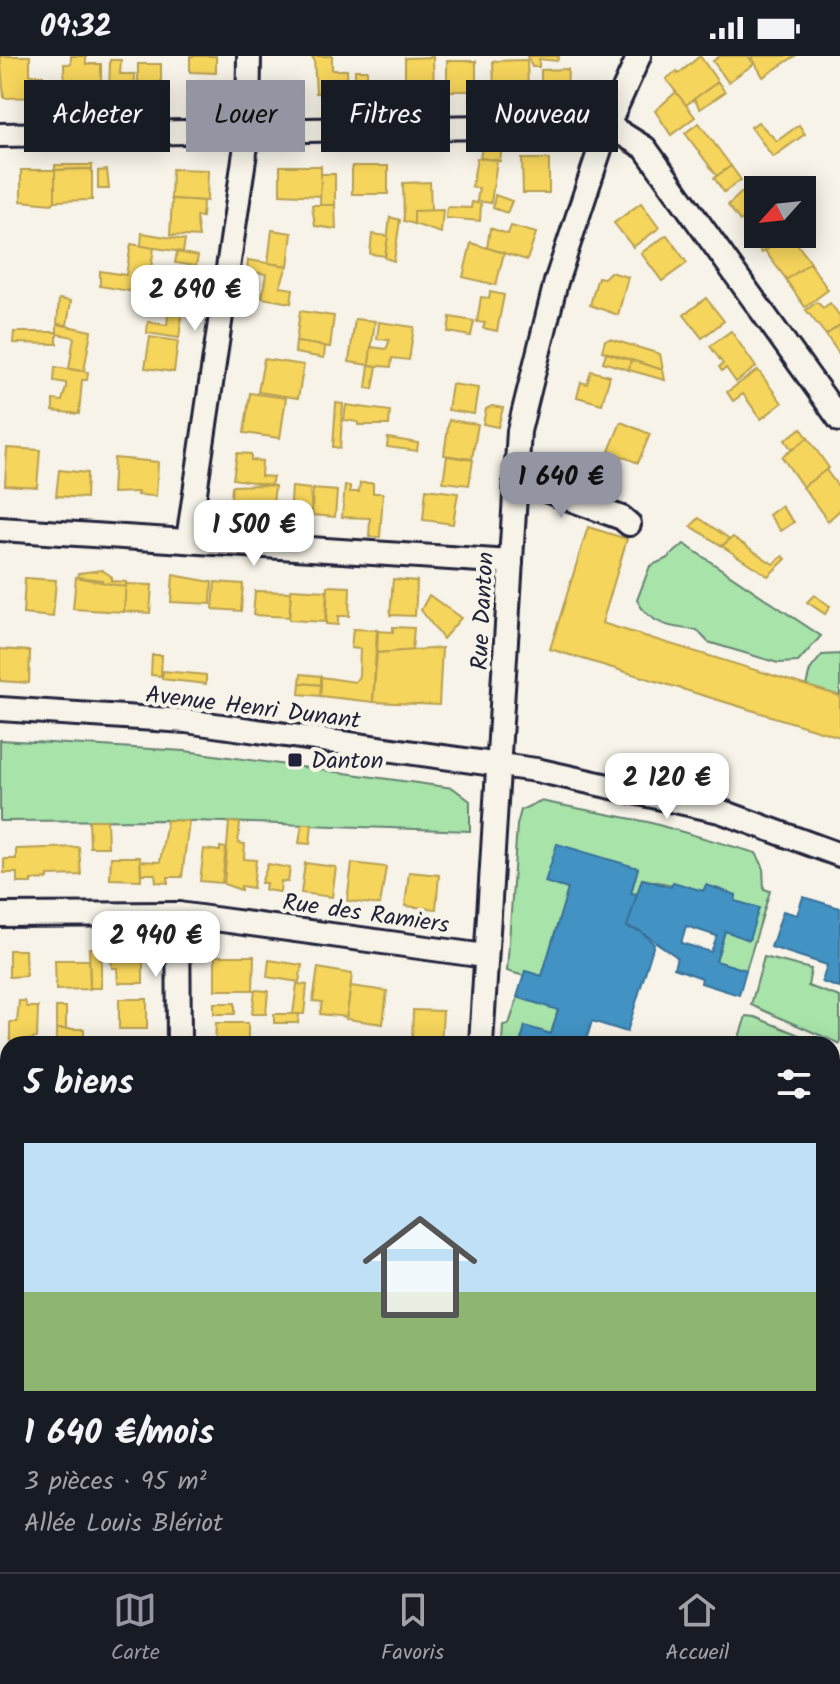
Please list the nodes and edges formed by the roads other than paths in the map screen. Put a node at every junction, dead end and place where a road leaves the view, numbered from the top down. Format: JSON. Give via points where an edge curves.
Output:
{"nodes":[{"id":1,"x":249,"y":56,"type":"edge"},
{"id":2,"x":639,"y":56,"type":"edge"},
{"id":3,"x":249,"y":80,"type":"edge"},
{"id":4,"x":618,"y":103,"type":"edge"},
{"id":5,"x":466,"y":128,"type":"edge"},
{"id":6,"x":305,"y":131,"type":"edge"},
{"id":7,"x":618,"y":131,"type":"edge"},
{"id":8,"x":186,"y":133,"type":"edge"},
{"id":9,"x":0,"y":135,"type":"edge"},
{"id":10,"x":245,"y":152,"type":"edge"},
{"id":11,"x":599,"y":152,"type":"edge"},
{"id":12,"x":840,"y":420,"type":"edge"},
{"id":13,"x":515,"y":479,"type":"junction"},
{"id":14,"x":629,"y":524,"type":"dead end"},
{"id":15,"x":0,"y":529,"type":"edge"},
{"id":16,"x":188,"y":540,"type":"junction"},
{"id":17,"x":511,"y":562,"type":"junction"},
{"id":18,"x":0,"y":709,"type":"edge"},
{"id":19,"x":499,"y":766,"type":"junction"},
{"id":20,"x":840,"y":855,"type":"edge"},
{"id":21,"x":178,"y":914,"type":"junction"},
{"id":22,"x":0,"y":915,"type":"edge"},
{"id":23,"x":485,"y":956,"type":"junction"},
{"id":24,"x":179,"y":1036,"type":"edge"},
{"id":25,"x":481,"y":1036,"type":"edge"}],
"edges":[{"from":1,"to":3,"type":"street"},
{"from":2,"to":4,"type":"street","name":"Rue Danton"},
{"from":5,"to":6,"type":"street"},
{"from":7,"to":12,"type":"street","via":[[645,148]]},
{"from":8,"to":9,"type":"street"},
{"from":10,"to":16,"type":"street"},
{"from":11,"to":13,"type":"street","name":"Rue Danton","via":[[549,309],[519,431]]},
{"from":13,"to":14,"type":"street"},
{"from":13,"to":17,"type":"street","name":"Rue Danton"},
{"from":15,"to":16,"type":"street"},
{"from":16,"to":17,"type":"street"},
{"from":17,"to":19,"type":"street","name":"Rue Danton"},
{"from":18,"to":19,"type":"street","name":"Avenue Henri Dunant","via":[[186,721]]},
{"from":19,"to":20,"type":"street","name":"Avenue Henri Dunant","via":[[681,801]]},
{"from":19,"to":23,"type":"street","name":"Rue Danton"},
{"from":21,"to":22,"type":"street","name":"Rue des Ramiers"},
{"from":21,"to":23,"type":"street","name":"Rue des Ramiers"},
{"from":21,"to":24,"type":"street"},
{"from":23,"to":25,"type":"street","name":"Rue Danton"}]}
